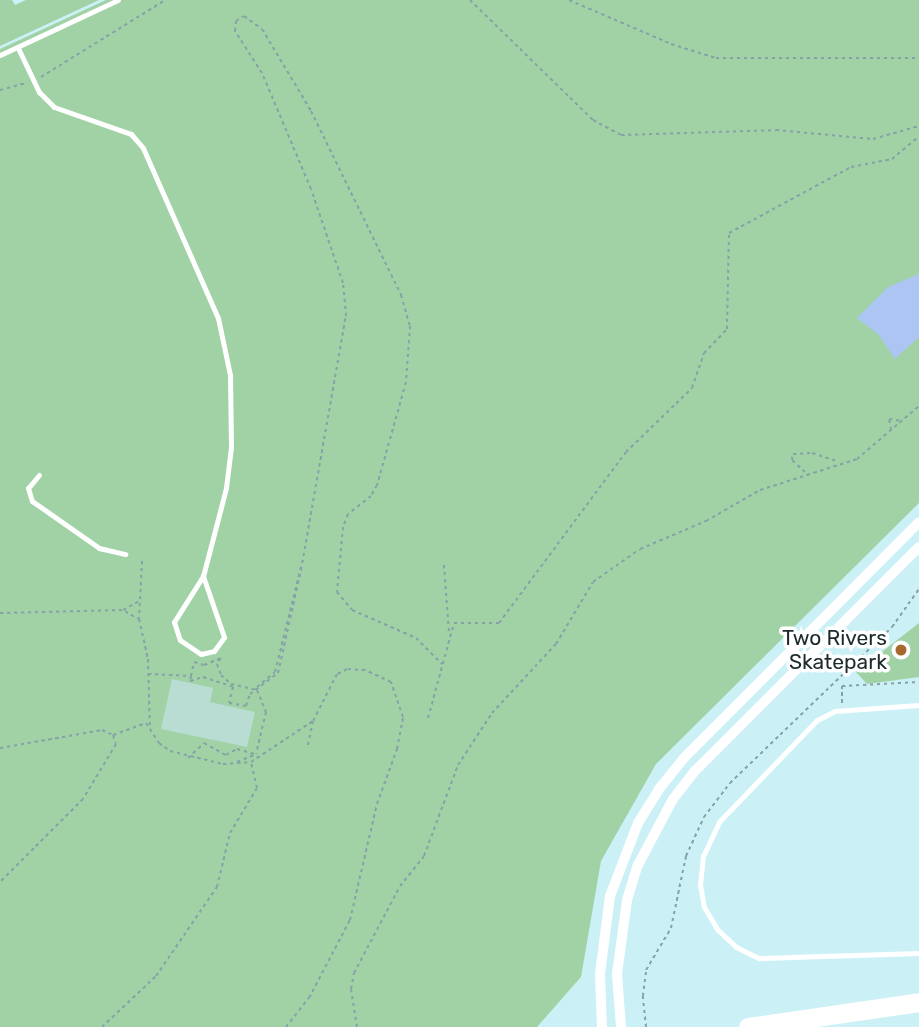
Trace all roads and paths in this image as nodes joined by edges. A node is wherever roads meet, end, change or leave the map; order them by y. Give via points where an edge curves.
1 (118, 0) edge
2 (165, 0) edge
3 (470, 0) edge
4 (569, 0) edge
5 (18, 48) junction
6 (0, 55) edge
7 (919, 58) edge
8 (32, 80) junction
9 (0, 90) edge
10 (919, 126) edge
11 (919, 136) edge
12 (919, 406) edge
13 (902, 421) junction
14 (891, 431) junction
15 (841, 463) junction
16 (806, 472) junction
17 (39, 475) dead end
18 (919, 522) edge
19 (919, 547) edge
20 (125, 554) dead end
21 (142, 561) dead end
22 (444, 565) dead end
23 (203, 576) junction
24 (142, 599) junction
25 (123, 610) junction
26 (0, 613) edge
27 (139, 619) junction
28 (449, 634) junction
29 (442, 664) junction
30 (148, 674) junction
31 (191, 677) junction
32 (919, 682) edge
33 (257, 688) junction
34 (919, 705) edge
35 (842, 711) junction
36 (150, 718) junction
37 (428, 718) dead end
38 (313, 721) junction
39 (146, 723) junction
40 (150, 730) junction
41 (113, 735) junction
42 (308, 746) dead end
43 (0, 748) edge
44 (255, 755) junction
45 (188, 758) junction
46 (251, 762) junction
47 (234, 763) junction
48 (0, 882) edge
49 (919, 953) edge
50 (919, 1002) edge
51 (102, 1027) edge
52 (286, 1027) edge
53 (356, 1027) edge
54 (602, 1027) edge
55 (621, 1027) edge
56 (748, 1027) edge

1 - 5 lane
2 - 8 path
3 - 10 path via 593,120 621,135 776,130 873,139
4 - 7 path via 716,58
5 - 6 lane
5 - 8 lane
8 - 9 path
8 - 23 lane via 54,107 131,134 143,148 218,318 230,375 231,447 226,488
11 - 28 path via 892,159 851,167 729,233 727,328 706,350 689,394 626,452 499,623 456,622
12 - 13 path
13 - 14 path
13 - 14 path via 889,419
14 - 15 path via 867,453
15 - 16 path
15 - 16 path via 812,453 793,454 792,460
16 - 53 path via 640,549 593,583 556,644 492,713 458,765 424,856 400,886 354,973
17 - 20 lane via 28,488 32,501 99,548
18 - 54 street via 683,759 659,789 638,823 610,896 600,974
19 - 55 street via 673,799 643,853 627,900 617,974
21 - 24 path
22 - 28 path
23 - 23 lane via 224,637 214,651 201,654 181,641 174,622
24 - 25 path
24 - 27 path
25 - 26 path
25 - 27 path
27 - 30 path
28 - 29 path
29 - 33 path via 416,638 352,610 337,592 343,527 348,514 371,496 377,485 406,382 410,326 396,284 311,111 262,29 244,16 236,21 235,31 262,73 306,177 345,292 344,336 278,673
29 - 37 path
30 - 31 path
30 - 36 path
31 - 33 path via 194,662 204,665 221,658 218,670 226,680
31 - 33 path via 190,681 203,677 233,687 229,703 246,706
32 - 35 path via 842,686
33 - 44 path via 266,720
34 - 35 lane
35 - 49 lane via 817,720 719,822 703,856 700,885 704,907 729,943 758,958
36 - 39 path
36 - 40 path
38 - 42 path
38 - 44 path
38 - 52 path via 337,674 347,669 365,670 391,682 403,717 350,920 315,990
39 - 40 path
39 - 41 path
40 - 45 path via 159,743
41 - 43 path via 92,731
41 - 48 path via 116,749 86,795
44 - 45 path via 237,749 226,755 204,743
44 - 46 path
44 - 47 path
45 - 47 path
46 - 47 path
46 - 51 path via 257,788 230,833 217,887 156,976
50 - 56 highway

